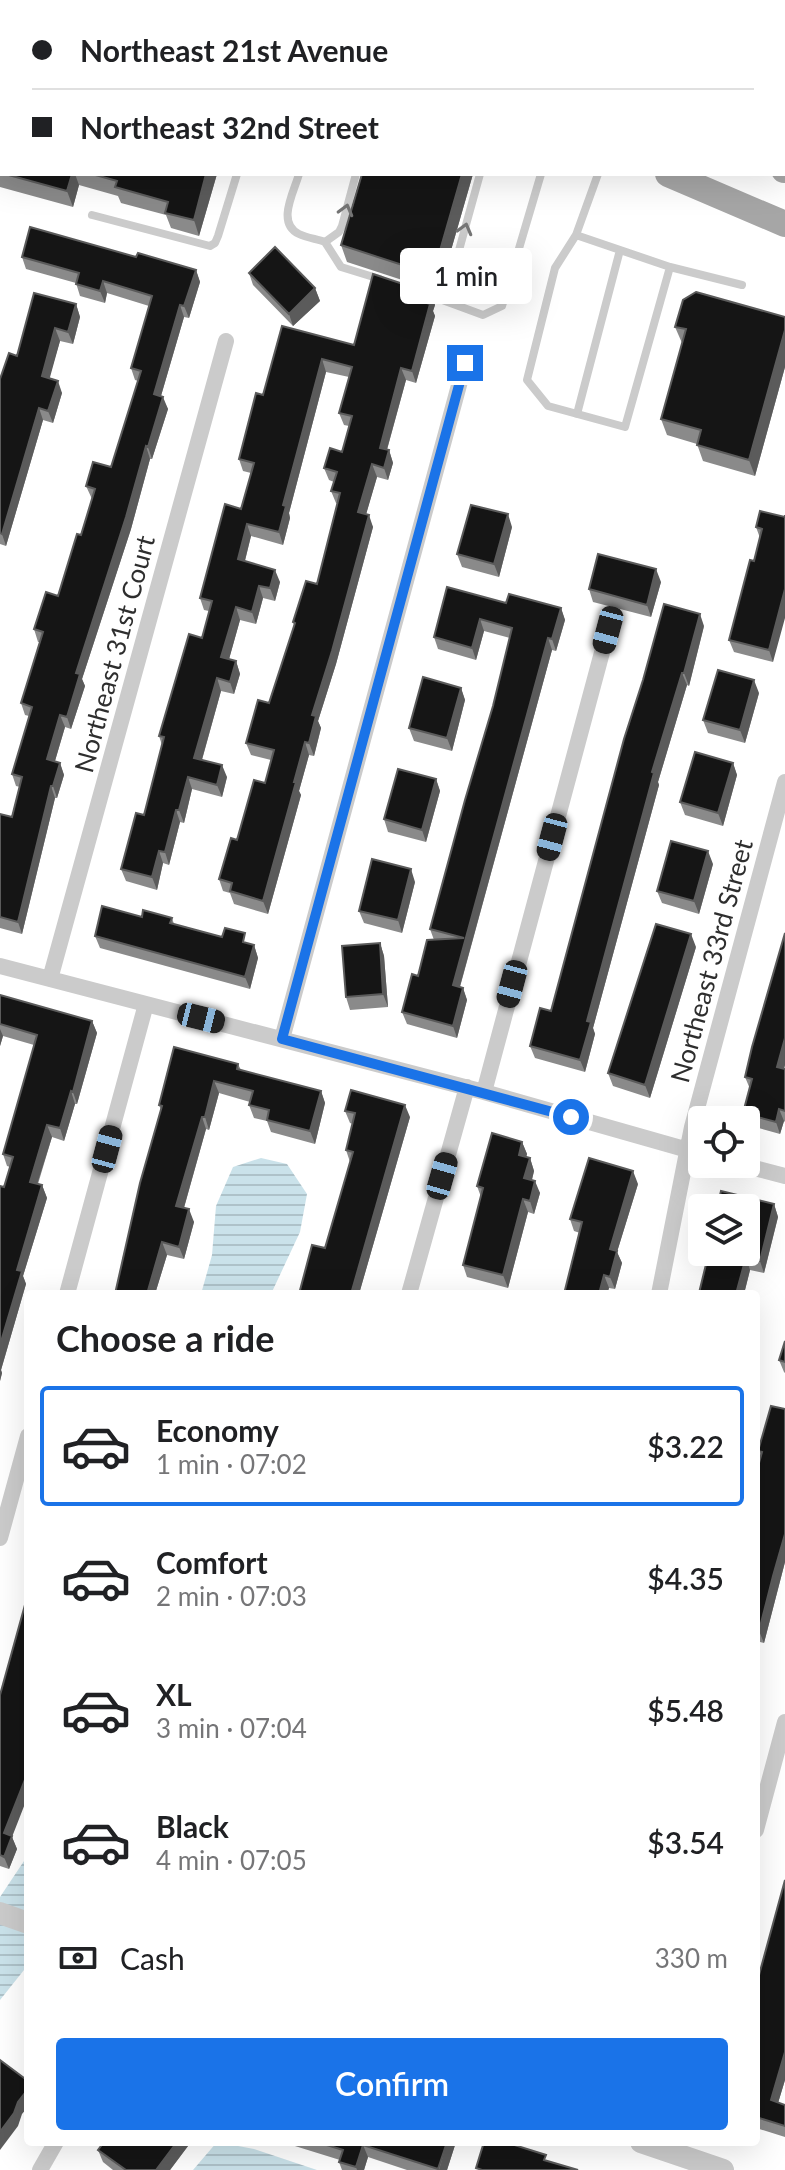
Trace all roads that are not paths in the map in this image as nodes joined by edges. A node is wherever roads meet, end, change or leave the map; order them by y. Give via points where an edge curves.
1 (236, 176) edge
2 (298, 176) edge
3 (355, 176) edge
4 (479, 176) edge
5 (540, 176) edge
6 (597, 176) edge
7 (673, 176) edge
8 (92, 215) dead end
9 (785, 224) edge
10 (576, 235) junction
11 (325, 242) junction
12 (620, 250) junction
13 (670, 267) junction
14 (391, 283) edge
15 (742, 285) dead end
16 (431, 297) edge
17 (445, 301) junction
18 (226, 341) dead end
19 (465, 363) dead end
20 (577, 414) junction
21 (608, 630) dead end
22 (785, 782) edge
23 (0, 966) edge
24 (50, 979) junction
25 (146, 1004) junction
26 (282, 1039) junction
27 (467, 1087) junction
28 (484, 1092) junction
29 (698, 1106) edge
30 (688, 1150) edge
31 (760, 1169) edge
32 (785, 1176) edge
33 (688, 1178) edge
34 (68, 1290) edge
35 (410, 1290) edge
36 (660, 1290) edge
37 (24, 1451) edge
38 (0, 1538) edge
39 (785, 1722) edge
40 (760, 1815) edge
41 (0, 1913) edge
42 (24, 1922) edge
43 (54, 2146) edge
44 (670, 2147) edge
45 (40, 2170) edge
46 (723, 2170) edge

1 - 8 lane via 210,246
2 - 11 lane via 288,222 300,235
11 -> 3 lane via 342,226
17 -> 4 lane
5 - 17 lane via 502,306 483,315
6 - 10 lane
7 - 9 main road
10 - 12 lane
10 - 20 lane via 555,268 527,380 548,406
11 - 14 lane via 341,267
12 - 13 lane
12 - 20 lane
13 - 15 lane
13 - 20 lane via 625,427
16 - 17 lane
18 - 24 street, Northeast 31st Court
19 - 26 street
21 - 28 street
22 - 29 street, Northeast 33rd Street
23 - 24 street
24 - 25 street
25 - 26 street
25 - 34 street
26 - 27 street
27 - 28 street
27 - 35 street
28 - 30 street
31 - 32 street
33 - 36 street, Northeast 33rd Street
37 - 38 street
39 - 40 street
41 - 42 street
43 - 45 street
44 - 46 street

